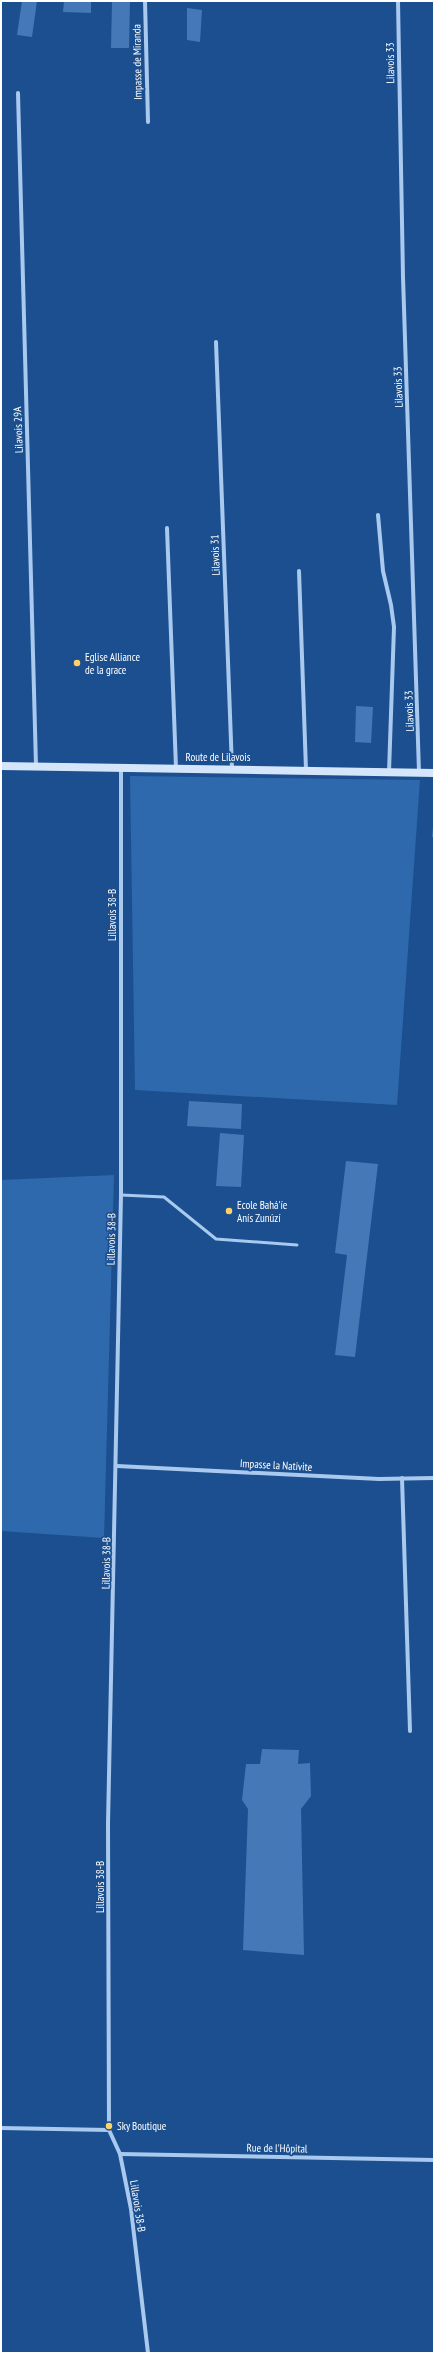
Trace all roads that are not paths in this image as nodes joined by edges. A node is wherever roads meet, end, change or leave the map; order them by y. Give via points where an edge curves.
1 (145, 1) edge
2 (398, 1) edge
3 (18, 93) dead end
4 (148, 122) dead end
5 (216, 342) dead end
6 (378, 516) dead end
7 (166, 528) dead end
8 (299, 571) dead end
9 (1, 766) edge
10 (36, 766) junction
11 (121, 768) junction
12 (176, 768) junction
13 (232, 768) junction
14 (306, 770) junction
15 (389, 772) junction
16 (419, 772) junction
17 (434, 773) edge
18 (121, 1195) junction
19 (296, 1245) dead end
20 (117, 1466) junction
21 (402, 1478) junction
22 (434, 1478) edge
23 (410, 1731) dead end
24 (1, 2128) edge
25 (109, 2130) junction
26 (120, 2154) junction
27 (434, 2160) edge
28 (148, 2353) edge

1 - 4 street, Impasse de Miranda
2 - 16 street, Lilavois 33 via 403,277
3 - 10 street, Lilavois 29A
5 - 13 street, Lilavois 31
6 - 15 street via 383,570 392,605 394,627
7 - 12 street
8 - 14 street
9 - 10 main road, Route de Lilavois
10 - 11 main road, Route de Lilavois
11 - 12 main road, Route de Lilavois
11 - 18 street, Lillavois 38-B
12 - 13 main road, Route de Lilavois
13 - 14 main road, Route de Lilavois
14 - 15 main road, Route de Lilavois
15 - 16 main road, Route de Lilavois
16 - 17 main road, Route de Lilavois
18 - 19 lane via 164,1197 216,1239
18 - 20 street, Lillavois 38-B
20 - 21 street, Impasse la Nativite
20 - 25 street, Lillavois 38-B via 108,1824
21 - 22 street, Impasse la Nativite
21 - 23 street
24 - 25 street
25 - 26 street, Lillavois 38-B
26 - 27 street, Rue de l'Hôpital
26 - 28 street, Lillavois 38-B via 131,2209

